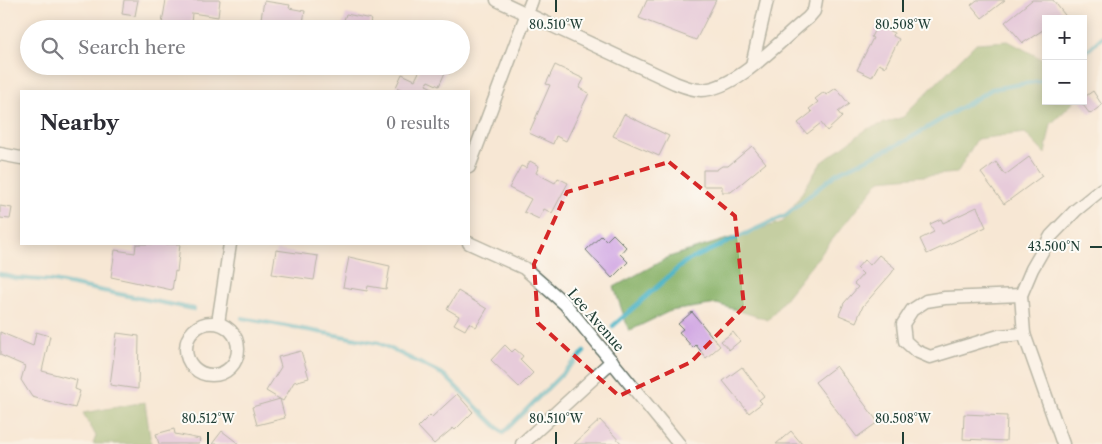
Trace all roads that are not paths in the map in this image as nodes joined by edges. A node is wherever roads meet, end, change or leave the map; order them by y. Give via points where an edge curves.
1 (497, 0) edge
2 (532, 0) edge
3 (767, 0) edge
4 (816, 0) edge
5 (528, 13) junction
6 (752, 65) junction
7 (0, 154) edge
8 (20, 158) edge
9 (470, 164) edge
10 (1102, 189) edge
11 (470, 243) edge
12 (230, 245) edge
13 (1021, 295) junction
14 (218, 323) junction
15 (1024, 334) junction
16 (612, 361) junction
17 (522, 444) edge
18 (679, 444) edge
19 (1063, 444) edge

1 - 5 street
2 - 5 street
3 - 6 street
4 - 6 street via 814,11 808,18
5 - 6 street via 700,90 723,84
5 - 9 street
7 - 8 street
10 - 13 street via 1051,236
11 - 16 street, Lee Avenue via 524,268 566,304
12 - 14 street
13 - 15 street
13 - 15 street via 926,301 912,310 903,324 905,341 930,357 999,336
14 - 14 street via 200,325 188,338 186,347 190,362 207,374 228,369 238,354 233,333
15 - 19 street
16 - 17 street
16 - 18 street, Lee Avenue

